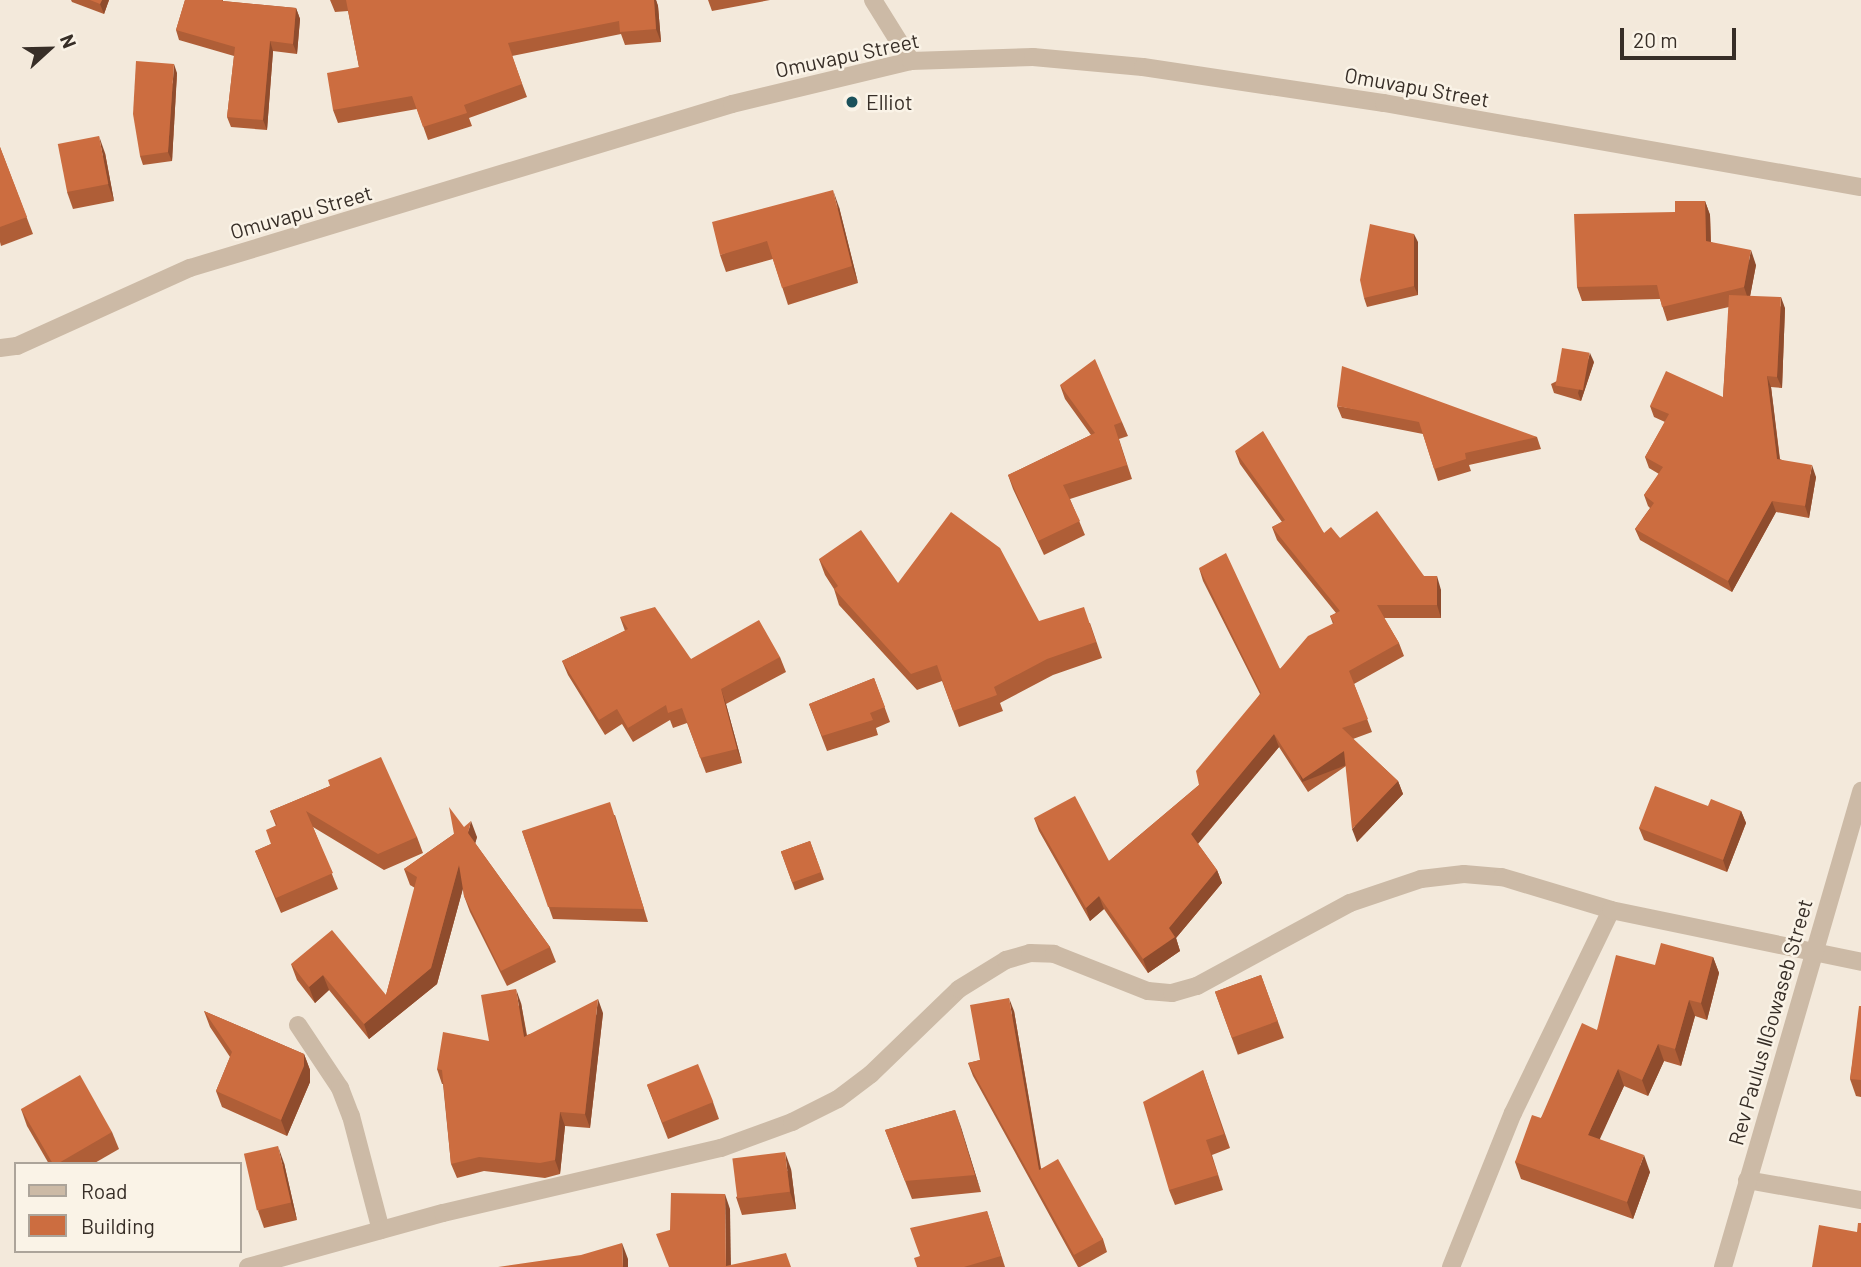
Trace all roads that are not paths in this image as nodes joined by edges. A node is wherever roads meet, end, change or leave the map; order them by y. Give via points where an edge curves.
1 (873, 0) edge
2 (911, 61) junction
3 (1861, 187) edge
4 (0, 348) edge
5 (1861, 791) edge
6 (1611, 910) junction
7 (1815, 952) junction
8 (1861, 962) edge
9 (298, 1025) dead end
10 (1747, 1180) junction
11 (1861, 1200) edge
12 (381, 1230) junction
13 (248, 1267) edge
14 (1451, 1267) edge
15 (1723, 1267) edge

1 - 2 street
2 - 3 street, Omuvapu Street via 1033,57 1143,67 1384,103
2 - 4 street, Omuvapu Street via 732,104 190,268 17,346
5 - 7 street, Rev Paulus ǁGowaseb Street
6 - 7 street
6 - 12 street via 1502,877 1464,874 1421,879 1350,902 1197,986 1172,993 1148,991 1054,954 1030,953 1006,960 959,989 871,1074 838,1099 792,1122 638,1170
6 - 14 street via 1513,1113
7 - 8 street
7 - 10 street, Rev Paulus ǁGowaseb Street
9 - 12 street via 328,1069 351,1115
10 - 11 street
10 - 15 street, Rev Paulus ǁGowaseb Street
12 - 13 street

